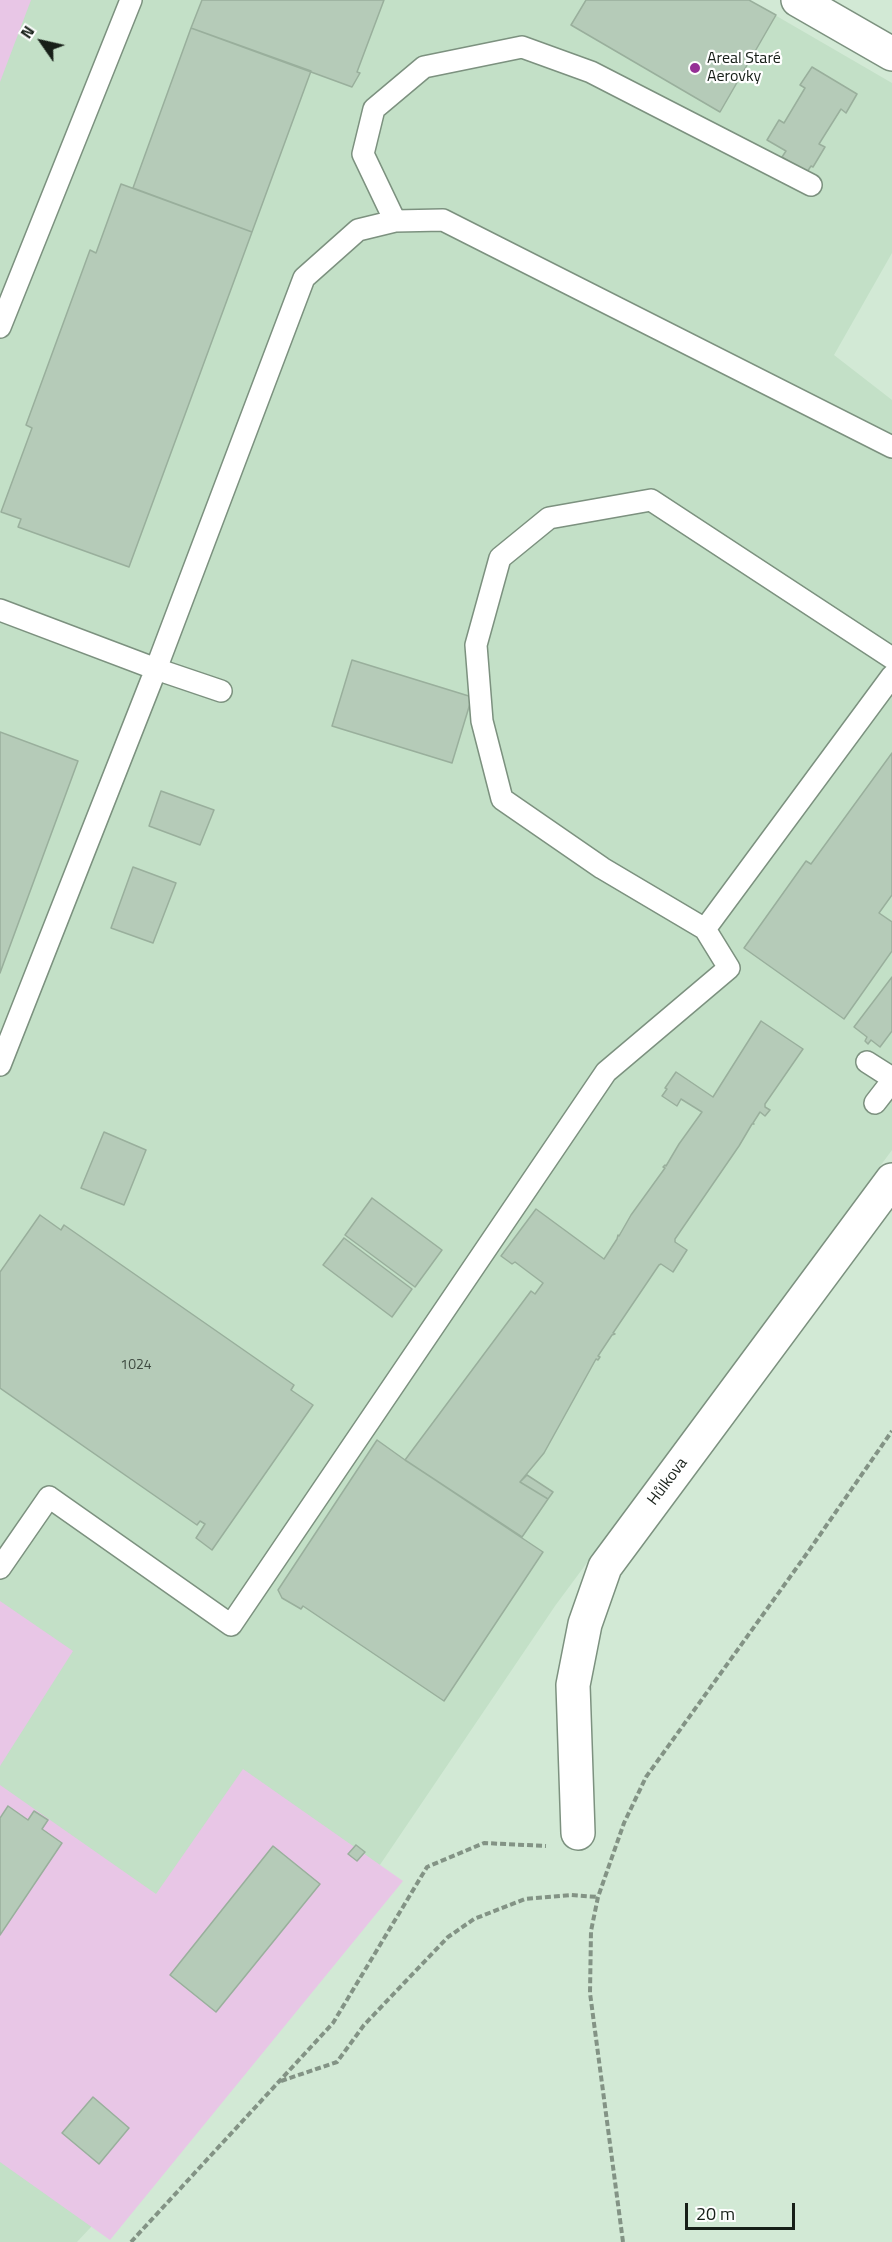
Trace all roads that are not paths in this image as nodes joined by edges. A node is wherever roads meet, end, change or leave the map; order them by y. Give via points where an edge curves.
1 (131, 0) edge
2 (798, 0) edge
3 (892, 54) edge
4 (811, 185) dead end
5 (395, 221) junction
6 (0, 327) edge
7 (892, 447) edge
8 (0, 610) edge
9 (892, 658) edge
10 (156, 669) junction
11 (892, 676) edge
12 (221, 691) dead end
13 (705, 929) junction
14 (867, 1062) dead end
15 (0, 1065) edge
16 (892, 1080) edge
17 (875, 1103) dead end
18 (892, 1180) edge
19 (0, 1568) edge
20 (578, 1833) road end

1 - 6 lane
2 - 3 street
4 - 5 lane via 591,72 522,47 424,68 374,109 363,154
5 - 7 lane via 443,220
5 - 10 lane via 358,230 304,278
8 - 10 lane
9 - 13 lane via 651,500 549,518 500,558 476,645 482,721 502,799 602,868
10 - 12 lane
10 - 15 lane
11 - 13 lane
13 - 19 lane via 729,968 606,1072 231,1625 49,1497
14 - 16 lane
16 - 17 lane
18 - 20 street, Hůlkova via 605,1567 585,1624 573,1685

